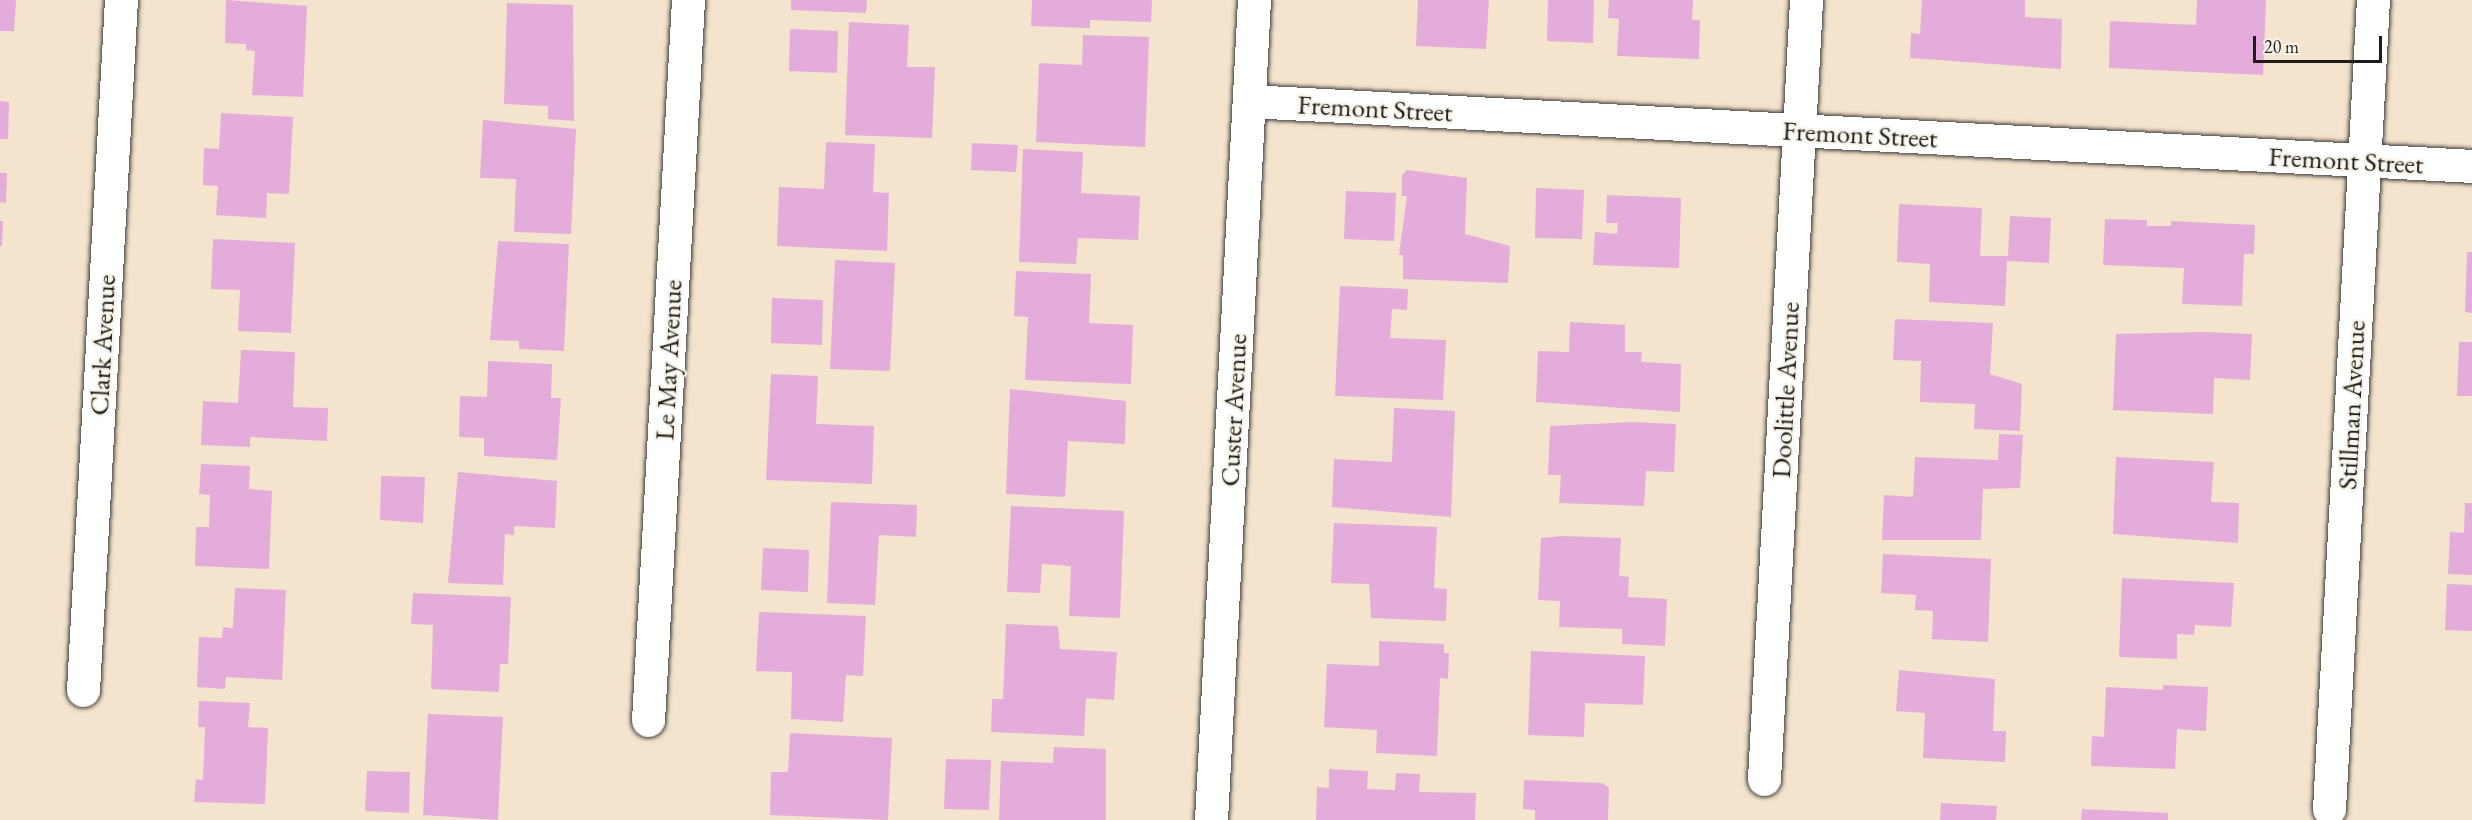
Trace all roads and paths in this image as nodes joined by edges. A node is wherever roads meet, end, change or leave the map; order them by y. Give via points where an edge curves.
1 (121, 0) edge
2 (688, 0) edge
3 (1254, 0) edge
4 (1806, 0) edge
5 (2373, 0) edge
6 (1249, 102) junction
7 (1799, 131) junction
8 (2364, 160) junction
9 (2472, 166) edge
10 (83, 690) dead end
11 (648, 720) dead end
12 (1764, 779) dead end
13 (2329, 809) dead end
14 (1211, 820) edge

1 - 10 street, Clark Avenue
2 - 11 street, Le May Avenue
3 - 6 street, Custer Avenue
4 - 7 street, Doolittle Avenue
5 - 8 street, Stillman Avenue
6 - 7 street, Fremont Street
6 - 14 street, Custer Avenue
7 - 8 street, Fremont Street
7 - 12 street, Doolittle Avenue
8 - 9 street, Fremont Street
8 - 13 street, Stillman Avenue

